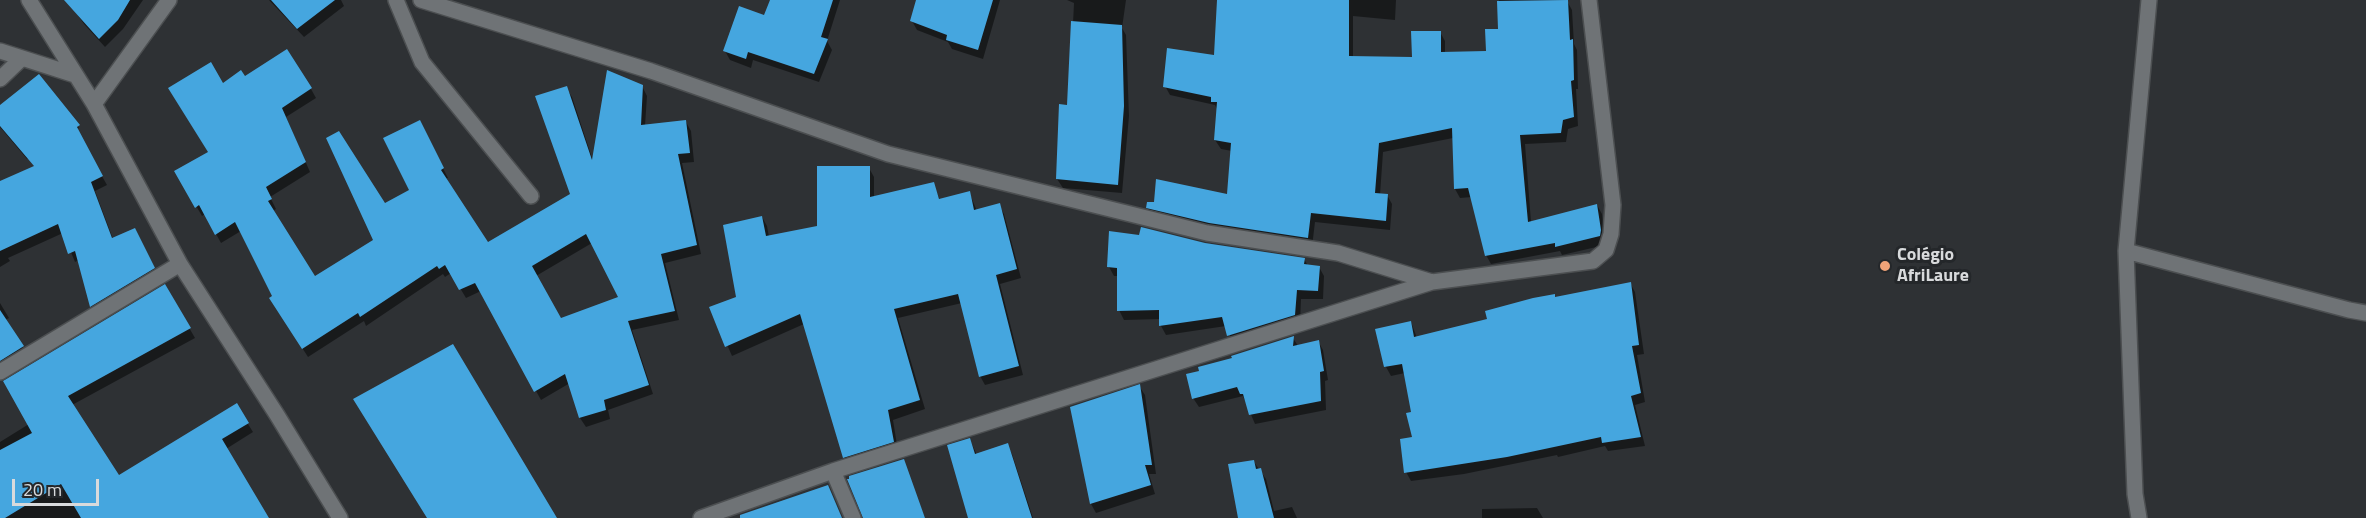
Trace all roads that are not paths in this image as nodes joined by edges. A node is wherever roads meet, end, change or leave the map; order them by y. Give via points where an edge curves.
1 (29, 0) edge
2 (169, 0) edge
3 (396, 0) edge
4 (422, 0) edge
5 (1589, 0) edge
6 (2148, 0) edge
7 (0, 51) edge
8 (21, 59) junction
9 (75, 75) junction
10 (0, 78) edge
11 (94, 104) junction
12 (531, 196) dead end
13 (2126, 251) junction
14 (180, 264) junction
15 (1432, 282) junction
16 (2366, 313) edge
17 (0, 372) edge
18 (833, 471) junction
19 (340, 518) edge
20 (701, 518) edge
21 (853, 518) edge
22 (2139, 518) edge

1 - 9 street
2 - 11 street
3 - 12 street via 422,62
4 - 15 street via 651,71 888,154 1207,233 1338,253
5 - 15 street via 1613,205 1606,250 1593,261
6 - 13 street
7 - 8 street
8 - 9 street
8 - 10 street
9 - 11 street
11 - 14 street
13 - 16 street
13 - 22 street
14 - 17 street
14 - 19 street
15 - 18 street
18 - 20 street
18 - 21 street

